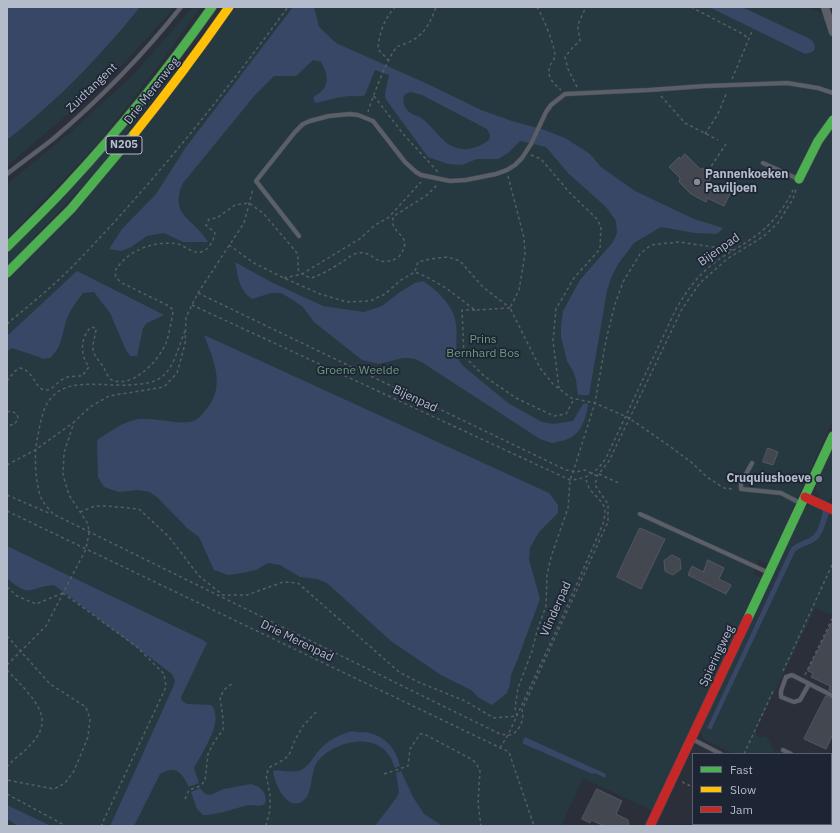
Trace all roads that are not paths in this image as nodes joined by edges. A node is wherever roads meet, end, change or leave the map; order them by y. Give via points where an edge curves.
1 (181, 7) edge
2 (212, 7) edge
3 (229, 7) edge
4 (825, 7) edge
5 (833, 32) edge
6 (833, 93) edge
7 (833, 120) edge
8 (763, 163) dead end
9 (7, 174) edge
10 (798, 179) joint
11 (299, 236) dead end
12 (7, 247) edge
13 (7, 274) edge
14 (833, 436) edge
15 (752, 463) dead end
16 (803, 501) junction
17 (833, 510) edge
18 (640, 514) dead end
19 (769, 573) junction
20 (809, 684) junction
21 (833, 696) edge
22 (692, 739) junction
23 (783, 750) dead end
24 (719, 753) edge
25 (789, 753) edge
26 (650, 826) edge

1 - 9 lane, Zuidtangent via 114,84 53,139
2 - 12 main road, Drie Merenweg / N205 via 140,103 69,184
3 - 13 main road, Drie Merenweg / N205 via 154,109 96,180
4 - 5 street
6 - 11 lane via 818,88 787,84 565,94 546,112 531,144 516,165 483,177 450,181 416,172 373,121 366,117 350,114 318,118 303,124 295,132 256,181
7 - 10 main road via 815,143
8 - 10 lane
14 - 16 main road, Spieringweg
15 - 16 lane via 741,483 741,489 781,493
16 - 17 main road
16 - 19 main road, Spieringweg
18 - 19 lane
19 - 22 main road, Spieringweg
20 - 20 lane via 792,675 786,677 780,691 781,697 794,702 800,700
20 - 21 lane
22 - 24 lane
22 - 26 main road, Spieringweg
23 - 25 lane

